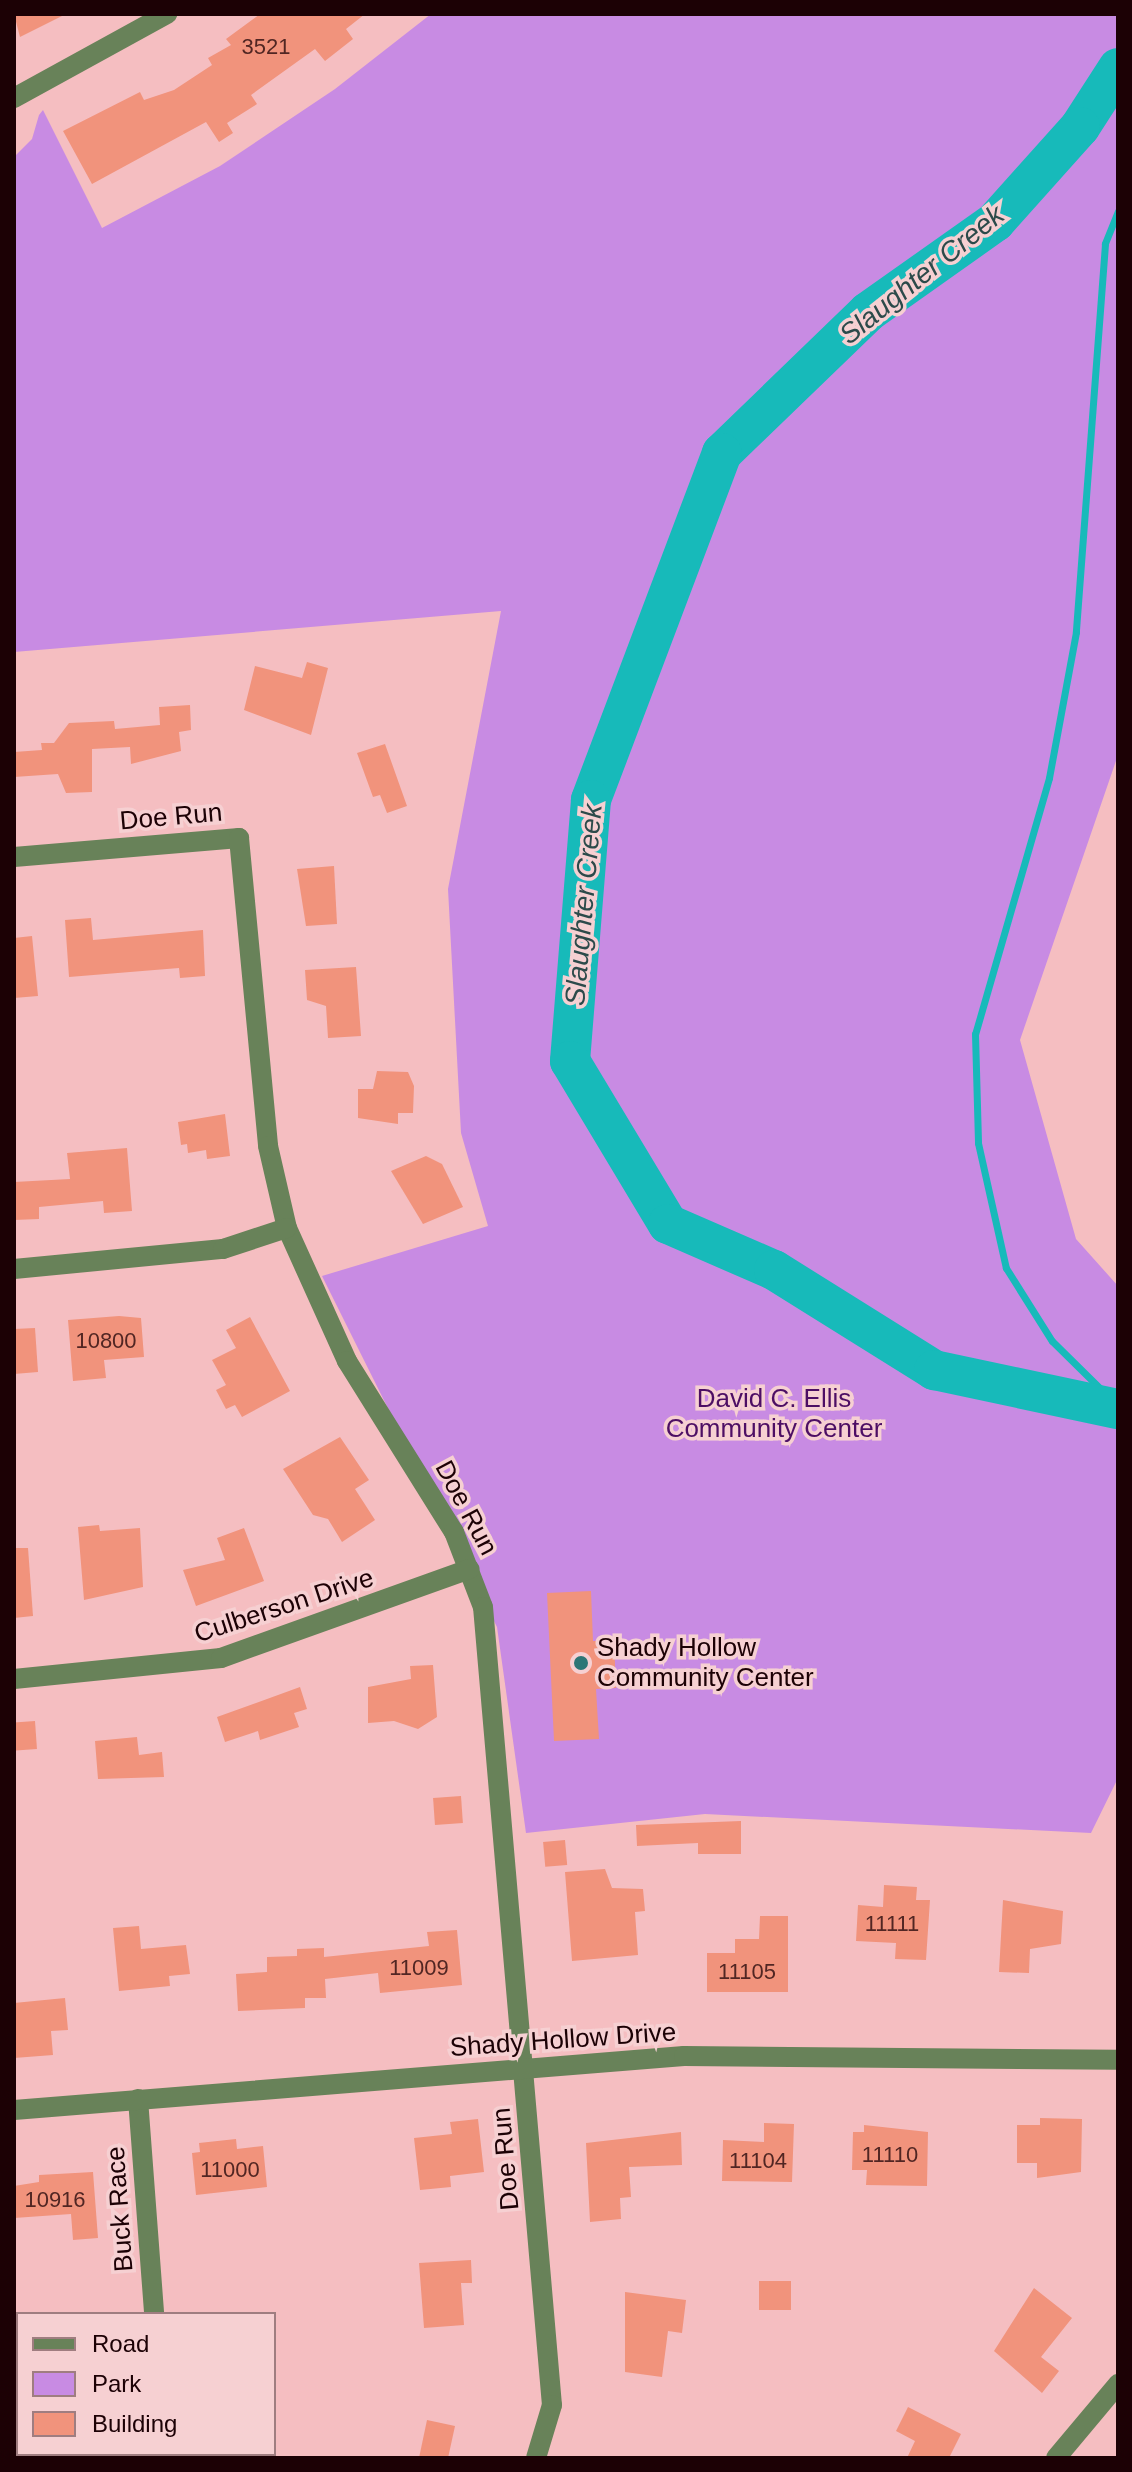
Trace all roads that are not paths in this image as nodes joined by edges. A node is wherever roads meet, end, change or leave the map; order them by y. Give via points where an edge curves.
1 (167, 14) edge
2 (14, 98) edge
3 (14, 857) edge
4 (287, 1228) junction
5 (14, 1269) edge
6 (470, 1569) junction
7 (14, 1679) edge
8 (1118, 2060) edge
9 (525, 2069) junction
10 (138, 2099) junction
11 (14, 2110) edge
12 (154, 2312) edge
13 (1118, 2384) edge
14 (536, 2458) edge
15 (1056, 2458) edge

1 - 2 street
3 - 4 street, Doe Run via 239,838 268,1146
4 - 5 street via 223,1249
4 - 6 street, Doe Run via 347,1361 438,1502
6 - 7 street, Culberson Drive via 221,1658
6 - 9 street, Doe Run via 483,1607 490,1666
8 - 9 street, Shady Hollow Drive via 684,2056
9 - 10 street, Shady Hollow Drive
9 - 14 street, Doe Run via 552,2405
10 - 11 street, Shady Hollow Drive
10 - 12 street, Buck Race
13 - 15 street

